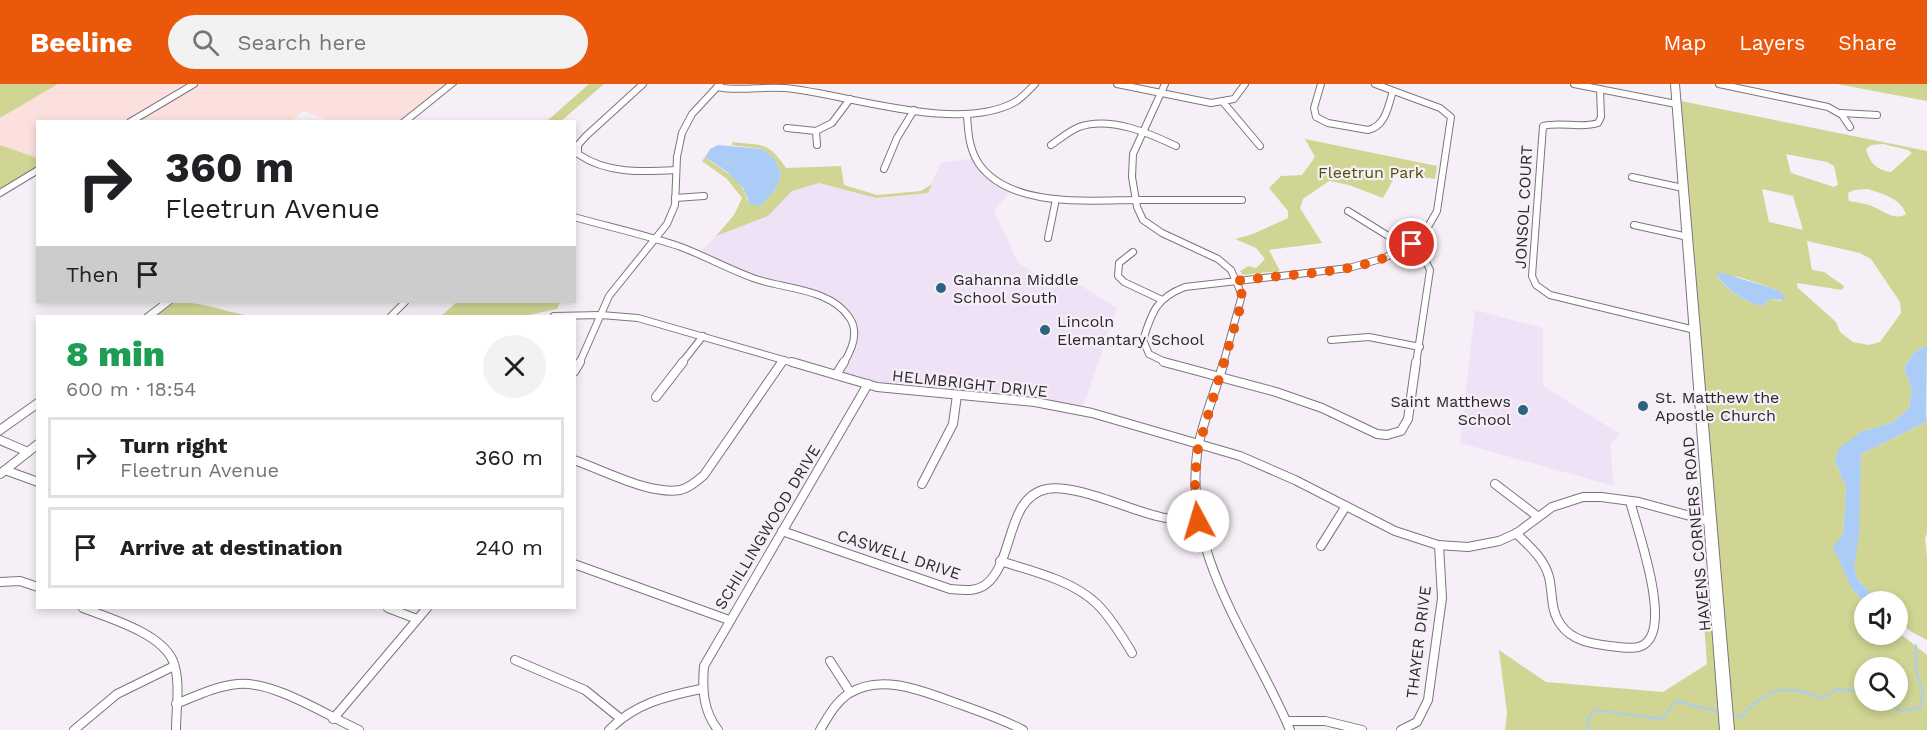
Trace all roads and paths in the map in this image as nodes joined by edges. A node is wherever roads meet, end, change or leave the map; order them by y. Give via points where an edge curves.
1 (194, 84) edge
2 (452, 84) edge
3 (643, 84) edge
4 (1035, 84) edge
5 (1117, 84) edge
6 (1164, 84) edge
7 (1245, 84) edge
8 (1322, 84) edge
9 (1375, 84) edge
10 (1407, 84) edge
11 (1574, 84) edge
12 (1675, 84) edge
13 (1719, 84) edge
14 (718, 86) edge
15 (1600, 89) junction
16 (1393, 91) junction
17 (1160, 93) junction
18 (1405, 95) junction
19 (850, 99) junction
20 (1223, 102) junction
21 (1677, 104) junction
22 (914, 110) junction
23 (1841, 113) junction
24 (1877, 114) dead end
25 (967, 115) junction
26 (133, 120) edge
27 (406, 120) edge
28 (1850, 127) dead end
29 (788, 128) dead end
30 (816, 131) junction
31 (1141, 133) junction
32 (817, 145) dead end
33 (1051, 145) dead end
34 (1176, 146) dead end
35 (1260, 146) dead end
36 (884, 169) dead end
37 (676, 170) junction
38 (36, 171) edge
39 (1632, 177) dead end
40 (1683, 188) junction
41 (0, 193) edge
42 (704, 196) dead end
43 (675, 198) junction
44 (1056, 199) junction
45 (1136, 200) junction
46 (1242, 200) dead end
47 (1348, 211) dead end
48 (576, 219) edge
49 (1634, 225) dead end
50 (1688, 237) junction
51 (1048, 238) dead end
52 (655, 241) junction
53 (1406, 248) junction
54 (1133, 252) dead end
55 (1236, 281) junction
56 (1160, 299) junction
57 (167, 303) edge
58 (404, 303) edge
59 (150, 315) edge
60 (392, 315) edge
61 (601, 315) junction
62 (576, 316) edge
63 (1695, 330) junction
64 (703, 336) junction
65 (1331, 340) dead end
66 (1420, 347) junction
67 (784, 360) junction
68 (576, 370) edge
69 (836, 375) junction
70 (1220, 377) junction
71 (868, 384) junction
72 (957, 394) junction
73 (656, 397) dead end
74 (36, 403) edge
75 (0, 430) edge
76 (0, 440) edge
77 (1199, 445) junction
78 (36, 446) edge
79 (28, 452) junction
80 (576, 461) edge
81 (3, 472) edge
82 (36, 481) edge
83 (922, 484) dead end
84 (1495, 484) dead end
85 (1630, 501) junction
86 (1346, 506) junction
87 (1537, 516) junction
88 (1198, 521) junction
89 (1712, 522) junction
90 (782, 531) junction
91 (1516, 533) junction
92 (1439, 545) junction
93 (1321, 546) dead end
94 (1000, 561) junction
95 (576, 565) edge
96 (0, 582) edge
97 (36, 586) edge
98 (85, 609) edge
99 (391, 609) edge
100 (426, 609) edge
101 (417, 619) junction
102 (729, 620) junction
103 (1132, 653) dead end
104 (515, 660) dead end
105 (830, 661) dead end
106 (174, 666) junction
107 (701, 689) junction
108 (850, 692) junction
109 (176, 704) junction
110 (333, 719) junction
111 (621, 719) junction
112 (1288, 726) edge
113 (74, 730) edge
114 (176, 730) edge
115 (356, 730) edge
116 (609, 730) edge
117 (718, 730) edge
118 (819, 730) edge
119 (1023, 730) edge
120 (1362, 730) edge
121 (1401, 730) edge
122 (1727, 730) edge

1 - 26 street
2 - 27 main road
3 - 37 street via 586,136 578,145 578,154 626,171
4 - 25 street via 1010,105
5 - 17 street
6 - 17 street
7 - 20 street via 1234,99
8 - 16 street via 1314,108 1316,117 1368,130 1381,125
9 - 16 street
10 - 18 street
11 - 15 street
12 - 21 main road, HAVENS CORNERS ROAD
13 - 23 street via 1814,103
14 - 19 street via 738,91 785,88
14 - 37 street via 684,124
15 - 21 street
15 - 63 street, JONSOL COURT via 1598,123 1581,126 1553,122 1543,126 1532,276 1543,292 1557,297
16 - 18 street
17 - 20 street
17 - 31 street
18 - 53 street via 1449,114 1452,120 1437,210 1432,222
19 - 22 street
19 - 30 street via 834,122
20 - 35 street
21 - 40 main road, HAVENS CORNERS ROAD
22 - 25 street
22 - 36 street
23 - 24 street
23 - 28 street
25 - 44 street via 973,152 987,172 1010,187
29 - 30 street
30 - 32 street
31 - 33 street via 1090,124
31 - 34 street
31 - 45 street via 1131,162
37 - 43 street
38 - 41 street
39 - 40 street
40 - 50 main road, HAVENS CORNERS ROAD
42 - 43 street
43 - 52 street via 669,222
44 - 45 street
44 - 51 street
45 - 46 street
45 - 55 street via 1143,220 1218,259 1231,270
47 - 53 street
48 - 52 street
49 - 50 street
50 - 63 main road, HAVENS CORNERS ROAD
52 - 61 street via 614,287
52 - 69 street via 838,306 850,317 855,334 850,352
53 - 55 street via 1349,268
53 - 66 street via 1430,270
54 - 56 street via 1119,263 1118,276
55 - 56 street via 1185,287
55 - 70 street via 1241,304
56 - 70 street via 1143,340 1149,354 1166,363
57 - 59 main road
58 - 60 street
61 - 62 street, HELMBRIGHT DRIVE
61 - 64 street, HELMBRIGHT DRIVE via 638,318
61 - 68 street
63 - 89 main road, HAVENS CORNERS ROAD
64 - 67 street, HELMBRIGHT DRIVE
64 - 73 street
65 - 66 street via 1369,337
66 - 70 street via 1408,420 1401,431 1387,435 1322,408
67 - 69 street, HELMBRIGHT DRIVE
67 - 80 street via 704,475 692,485 660,489
69 - 71 street, HELMBRIGHT DRIVE
70 - 77 street
71 - 72 street, HELMBRIGHT DRIVE
71 - 90 street, SCHILLINGWOOD DRIVE
72 - 77 street, HELMBRIGHT DRIVE via 1059,406
72 - 83 street via 953,424
74 - 75 main road
76 - 79 street
77 - 86 street, HELMBRIGHT DRIVE via 1280,472
77 - 88 street via 1195,485
78 - 79 street
79 - 81 street
81 - 82 street
84 - 87 street
85 - 87 street, HELMBRIGHT DRIVE via 1587,497 1566,501
85 - 89 street, HELMBRIGHT DRIVE
85 - 91 street via 1651,573 1655,629 1644,645 1596,645 1561,626 1547,569
86 - 92 street, HELMBRIGHT DRIVE via 1401,534
86 - 93 street
87 - 91 street, HELMBRIGHT DRIVE
88 - 94 street, CASWELL DRIVE via 1159,518 1067,489 1049,488 1033,494 1023,505
88 - 112 street via 1206,554 1224,596
89 - 122 main road, HAVENS CORNERS ROAD
90 - 94 street, CASWELL DRIVE via 950,589 968,591 985,585
90 - 102 street, SCHILLINGWOOD DRIVE
91 - 92 street, HELMBRIGHT DRIVE via 1491,543
92 - 121 street, THAYER DRIVE via 1442,598 1428,700 1417,722
94 - 103 street via 1050,577 1091,599
95 - 102 street
96 - 97 street via 20,581
98 - 106 street via 151,638 168,651
99 - 101 street
100 - 101 street
101 - 110 street
102 - 107 street, SCHILLINGWOOD DRIVE via 704,666
104 - 111 street via 580,686 607,703
105 - 108 street
106 - 109 street
106 - 113 street via 117,694
107 - 111 street via 651,700
107 - 117 street via 712,724
108 - 118 street
108 - 119 street via 875,683 908,685
109 - 110 street via 217,689 248,684
109 - 114 street
110 - 115 street
111 - 116 street
112 - 120 street via 1304,719 1342,723

